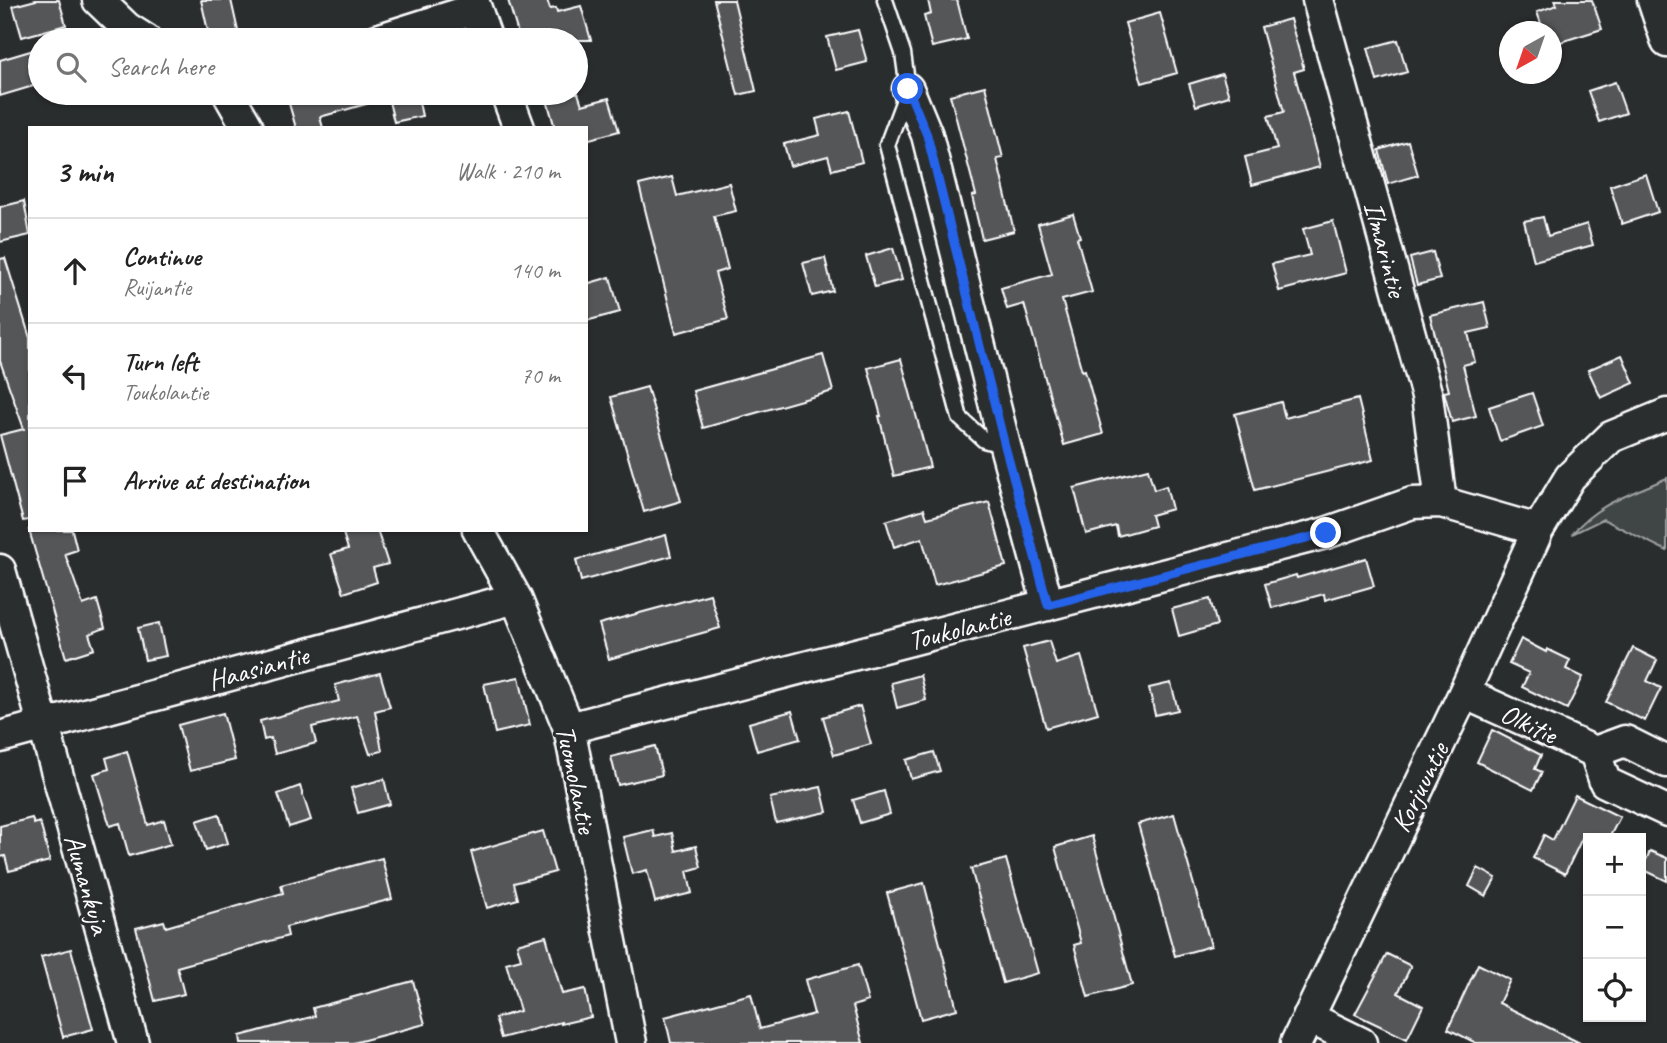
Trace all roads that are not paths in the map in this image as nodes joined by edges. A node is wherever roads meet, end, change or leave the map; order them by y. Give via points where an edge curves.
1 (98, 0) edge
2 (886, 0) edge
3 (1318, 0) edge
4 (1653, 0) edge
5 (474, 4) edge
6 (127, 28) edge
7 (409, 28) edge
8 (483, 28) edge
9 (1667, 43) edge
10 (908, 89) junction
11 (235, 105) edge
12 (510, 105) edge
13 (247, 126) edge
14 (518, 126) edge
15 (1667, 414) edge
16 (1005, 446) junction
17 (1441, 502) junction
18 (1538, 530) junction
19 (479, 532) edge
20 (0, 570) edge
21 (516, 598) junction
22 (1048, 605) junction
23 (1464, 693) junction
24 (43, 725) junction
25 (569, 728) junction
26 (0, 737) edge
27 (1595, 752) junction
28 (1667, 762) edge
29 (1667, 811) edge
30 (1302, 1030) edge
31 (133, 1043) edge
32 (631, 1043) edge
33 (1362, 1043) edge

1 - 6 street
2 - 10 lane via 903,53
3 - 17 street, Ilmarintie via 1427,396
4 - 9 street
5 - 7 street
5 - 8 street
10 - 16 street via 927,135
10 - 16 lane via 887,145 960,418 984,440
11 - 13 street
12 - 14 street
15 - 18 street via 1611,437 1570,477
16 - 22 street
17 - 18 street, Toukolantie
17 - 22 street, Toukolantie via 1412,503 1326,533
18 - 23 street, Korjuuntie
19 - 21 street, Tuomolantie
20 - 24 street, Aumankuja
21 - 24 street, Haasiantie
21 - 25 street, Tuomolantie
22 - 25 street, Toukolantie
23 - 27 street, Olkitie
23 - 30 street, Korjuuntie
24 - 26 street, Haasiantie
24 - 31 street, Aumankuja
25 - 32 street, Tuomolantie
27 - 28 street via 1625,741
27 - 29 street via 1605,782
30 - 33 street

